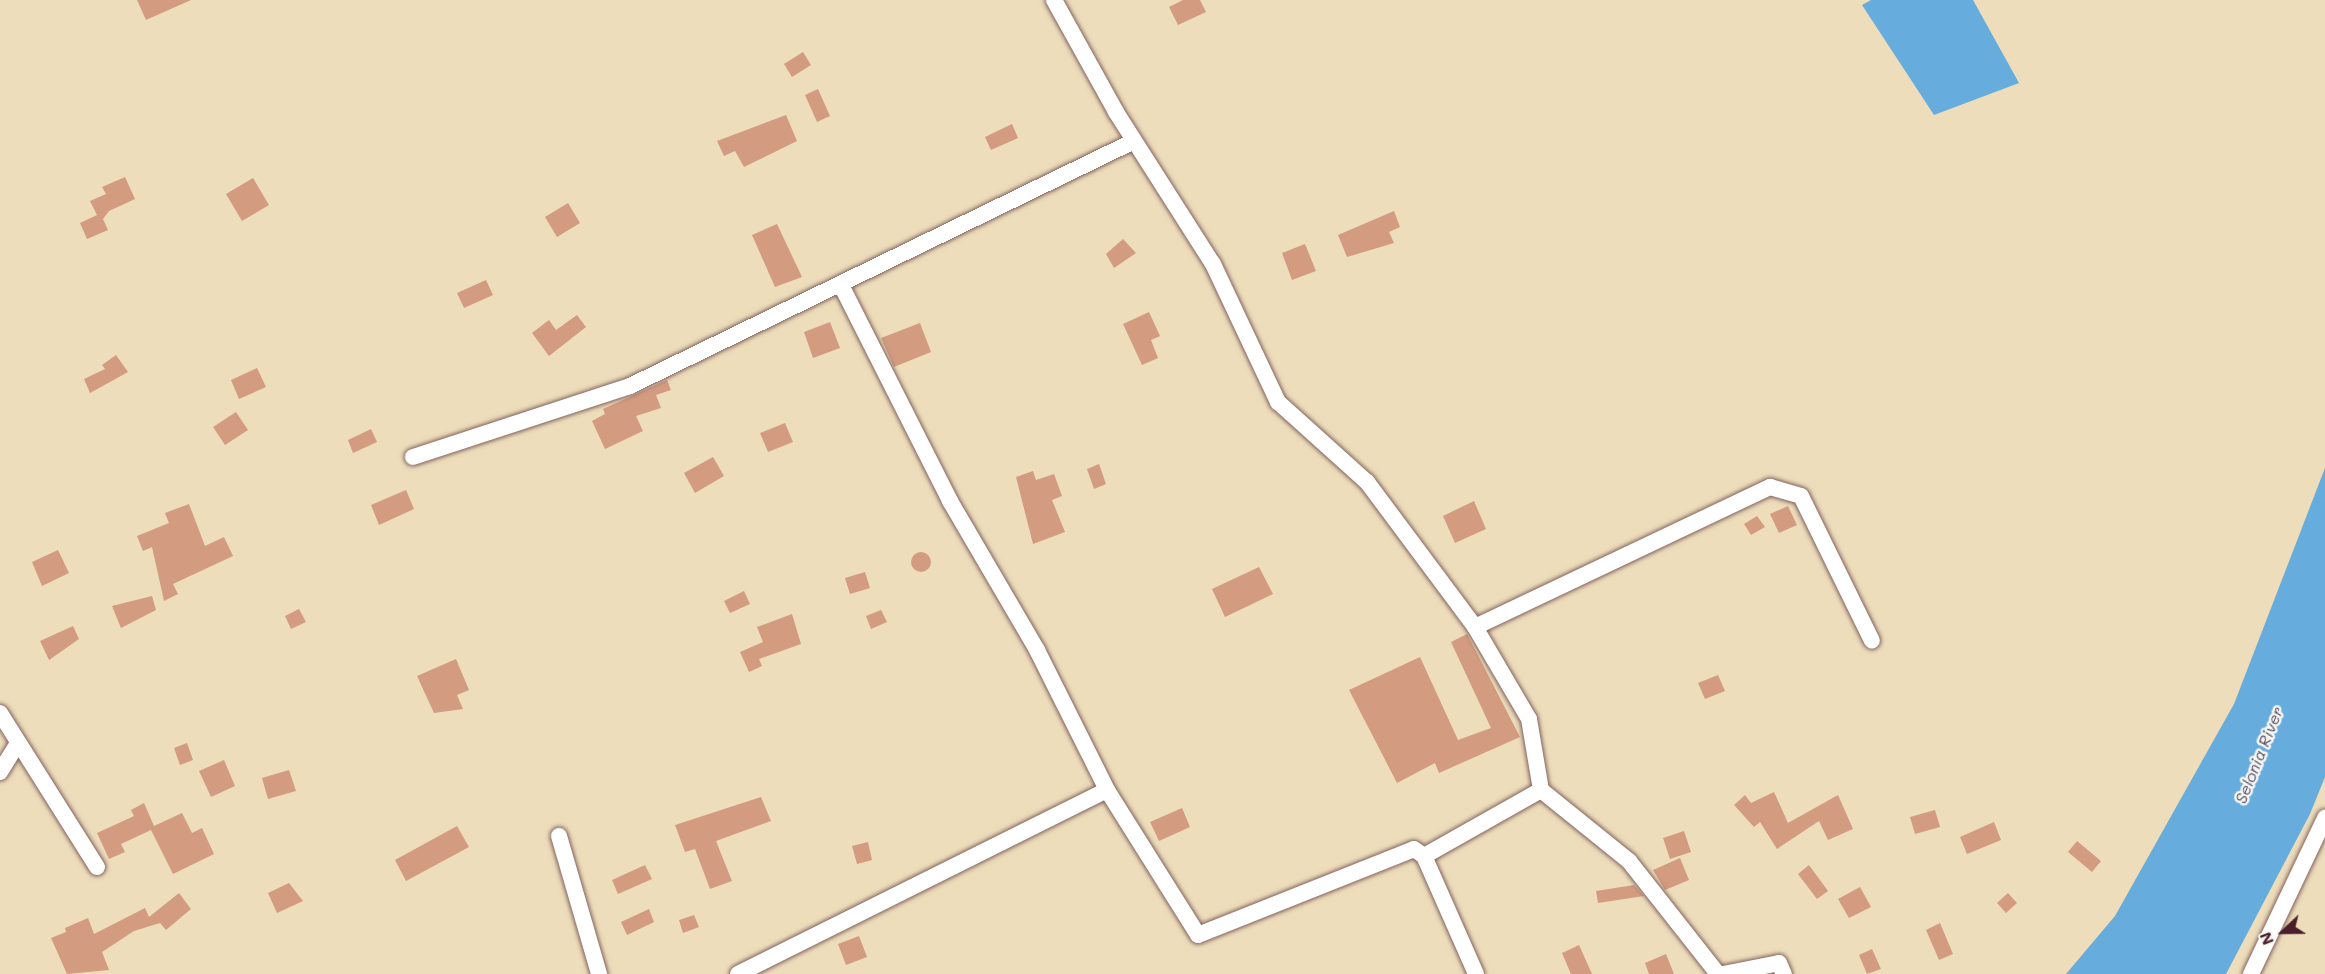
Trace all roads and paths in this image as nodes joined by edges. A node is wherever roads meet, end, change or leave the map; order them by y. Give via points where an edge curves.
1 (1054, 0) edge
2 (1134, 141) junction
3 (842, 285) junction
4 (413, 457) dead end
5 (1475, 627) junction
6 (1872, 641) dead end
7 (0, 713) edge
8 (17, 745) junction
9 (0, 772) edge
10 (1107, 790) junction
11 (1541, 790) junction
12 (2325, 818) edge
13 (559, 836) dead end
14 (1424, 856) junction
15 (97, 867) dead end
16 (599, 974) edge
17 (738, 974) edge
18 (1476, 974) edge
19 (1718, 974) edge
20 (1723, 974) edge
21 (1784, 974) edge
22 (2251, 974) edge

1 - 2 street
2 - 3 street
2 - 5 street via 1213,264 1278,402 1367,482
3 - 4 street via 630,386
3 - 10 street via 950,501 1037,650
5 - 6 street via 1770,487 1801,496
5 - 11 street via 1529,719
7 - 8 street
8 - 9 street
8 - 15 street via 45,780
10 - 14 street via 1198,935 1248,919 1353,869 1414,849
10 - 17 street
11 - 14 street
11 - 19 street via 1629,861
12 - 22 street
13 - 16 street
14 - 18 street
20 - 21 street via 1779,963

